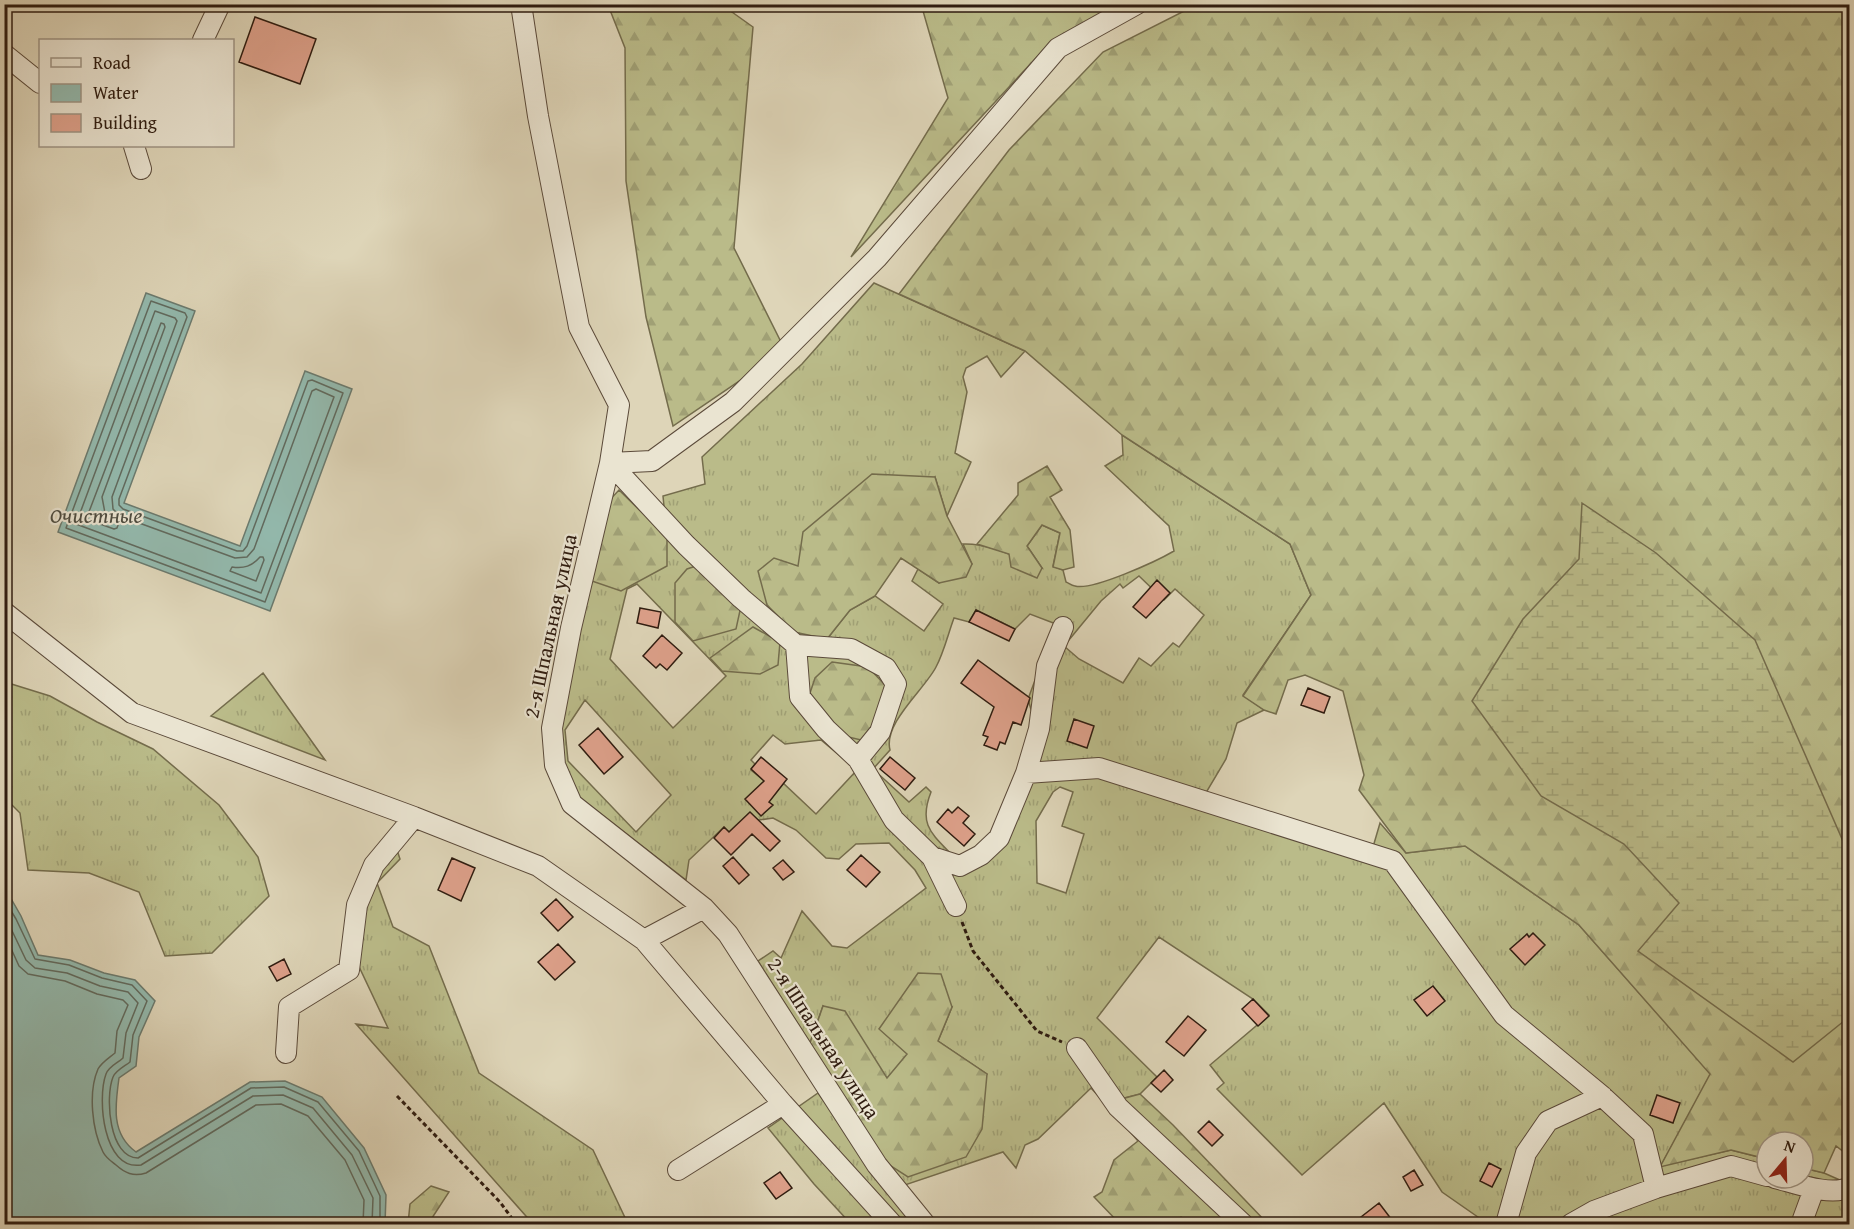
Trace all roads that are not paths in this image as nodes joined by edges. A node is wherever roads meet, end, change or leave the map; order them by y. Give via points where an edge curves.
1 (220, 4) edge
2 (521, 4) edge
3 (1137, 4) edge
4 (203, 39) edge
5 (4, 54) edge
6 (39, 82) edge
7 (134, 147) edge
8 (141, 169) dead end
9 (610, 463) junction
10 (4, 612) edge
11 (1063, 627) dead end
12 (796, 645) junction
13 (858, 759) junction
14 (1026, 773) junction
15 (414, 817) junction
16 (932, 857) junction
17 (956, 906) road end
18 (704, 908) junction
19 (644, 939) junction
20 (1077, 1048) road end
21 (286, 1053) dead end
22 (1602, 1096) junction
23 (783, 1104) junction
24 (678, 1170) dead end
25 (1755, 1173) edge
26 (1850, 1187) edge
27 (1656, 1188) junction
28 (1815, 1189) edge
29 (1814, 1190) edge
30 (892, 1224) edge
31 (925, 1224) edge
32 (1243, 1224) edge
33 (1506, 1224) edge
34 (1571, 1224) edge
35 (1807, 1224) edge

1 - 4 street
2 - 9 street, 2-я Шпальная улица via 538,116 579,327 620,405
3 - 9 street via 1058,48 877,258 733,402 652,461
5 - 6 street
7 - 8 street
9 - 12 street via 686,546
9 - 18 street, 2-я Шпальная улица via 552,728 555,765 572,804
10 - 15 street via 132,713
11 - 14 street via 1047,666 1039,729
12 - 13 street via 800,697
12 - 13 street via 851,650 886,669 896,684 880,732
13 - 16 street via 894,820
14 - 16 street via 999,838 981,855 960,866
14 - 22 street via 1098,768 1393,861 1504,1015
15 - 19 street via 538,866
15 - 21 street via 374,864 357,905 349,970 290,1006
16 - 17 street
18 - 19 street
18 - 31 street, 2-я Шпальная улица via 728,934 878,1165
19 - 23 street
20 - 32 street via 1118,1107
22 - 27 street via 1643,1134
22 - 33 street via 1548,1121 1526,1153
23 - 24 street
23 - 30 street
25 - 27 street via 1731,1166
26 - 28 street
27 - 34 street via 1594,1211
29 - 35 street via 1803,1219

